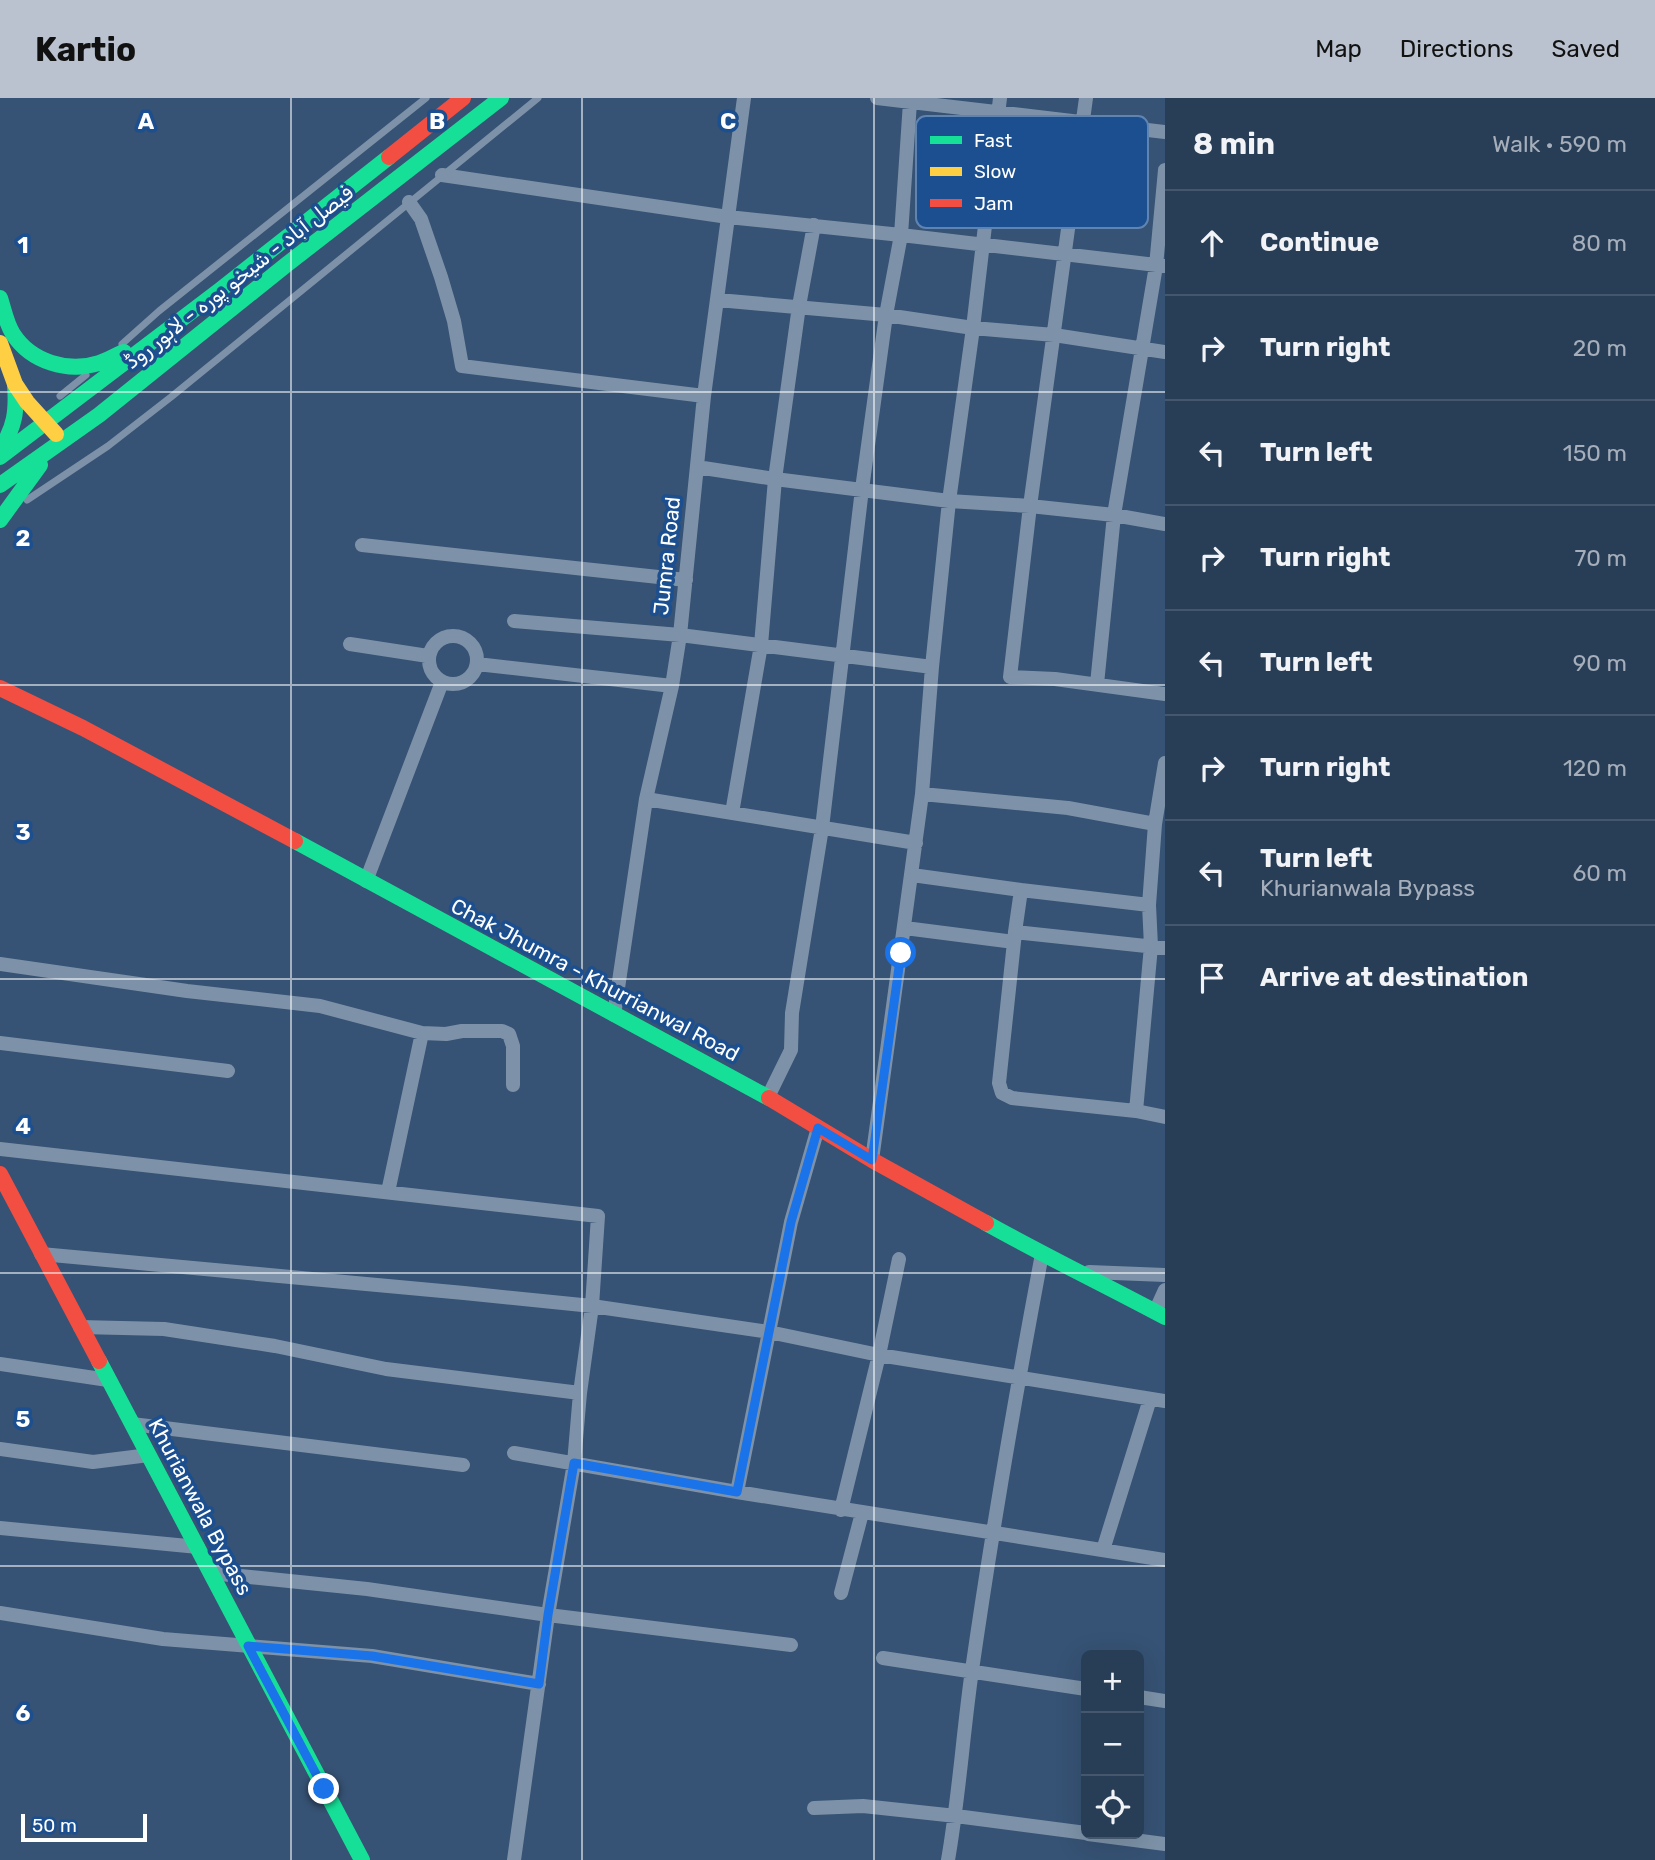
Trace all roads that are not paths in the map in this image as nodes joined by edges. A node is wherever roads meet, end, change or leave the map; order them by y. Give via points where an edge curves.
1 (426, 98) edge
2 (463, 98) edge
3 (501, 98) edge
4 (538, 98) edge
5 (744, 98) edge
6 (877, 98) edge
7 (1086, 98) edge
8 (910, 102) junction
9 (999, 105) edge
10 (1053, 116) edge
11 (1084, 116) edge
12 (1165, 170) edge
13 (442, 175) junction
14 (408, 202) junction
15 (728, 217) junction
16 (814, 225) junction
17 (986, 228) edge
18 (1069, 228) edge
19 (901, 234) junction
20 (984, 246) junction
21 (1065, 254) junction
22 (1160, 266) edge
23 (0, 299) edge
24 (718, 300) junction
25 (799, 306) junction
26 (886, 315) junction
27 (186, 316) junction
28 (973, 328) junction
29 (1054, 335) junction
30 (0, 343) edge
31 (1142, 349) junction
32 (1165, 352) edge
33 (103, 361) junction
34 (5, 383) edge
35 (704, 396) junction
36 (37, 419) junction
37 (10, 433) edge
38 (56, 445) junction
39 (0, 450) edge
40 (0, 457) edge
41 (697, 467) junction
42 (775, 480) junction
43 (0, 485) edge
44 (862, 489) junction
45 (949, 501) junction
46 (1030, 506) junction
47 (1114, 515) junction
48 (2, 516) edge
49 (1165, 524) edge
50 (362, 545) dead end
51 (686, 580) junction
52 (514, 621) dead end
53 (680, 635) junction
54 (350, 645) dead end
55 (761, 645) junction
56 (428, 656) junction
57 (842, 656) junction
58 (477, 664) junction
59 (932, 667) junction
60 (442, 682) junction
61 (1097, 684) junction
62 (672, 686) junction
63 (0, 688) edge
64 (1165, 694) edge
65 (1165, 763) edge
66 (922, 794) junction
67 (646, 799) junction
68 (732, 813) junction
69 (1154, 824) junction
70 (822, 828) junction
71 (916, 843) junction
72 (912, 875) junction
73 (366, 881) junction
74 (1021, 890) junction
75 (1149, 905) junction
76 (905, 928) junction
77 (1014, 937) junction
78 (1158, 947) edge
79 (0, 964) edge
80 (614, 1015) junction
81 (422, 1033) junction
82 (0, 1043) edge
83 (228, 1071) dead end
84 (513, 1085) dead end
85 (768, 1097) junction
86 (1136, 1111) junction
87 (1165, 1117) edge
88 (818, 1128) junction
89 (0, 1149) edge
90 (872, 1160) junction
91 (0, 1174) edge
92 (388, 1192) junction
93 (41, 1254) junction
94 (1042, 1254) junction
95 (899, 1259) dead end
96 (1080, 1272) junction
97 (1165, 1275) edge
98 (1165, 1290) edge
99 (592, 1306) junction
100 (1160, 1314) edge
101 (80, 1327) junction
102 (769, 1332) junction
103 (879, 1355) junction
104 (0, 1364) edge
105 (1019, 1379) junction
106 (108, 1380) junction
107 (580, 1393) junction
108 (1158, 1400) edge
109 (132, 1424) junction
110 (0, 1449) edge
111 (514, 1453) dead end
112 (149, 1455) junction
113 (574, 1463) junction
114 (463, 1465) dead end
115 (737, 1492) junction
116 (841, 1510) junction
117 (862, 1513) junction
118 (0, 1528) edge
119 (993, 1532) junction
120 (198, 1547) junction
121 (1102, 1550) junction
122 (1165, 1560) edge
123 (211, 1573) junction
124 (841, 1593) dead end
125 (0, 1613) edge
126 (548, 1615) junction
127 (791, 1645) dead end
128 (248, 1646) junction
129 (883, 1658) dead end
130 (972, 1672) junction
131 (539, 1684) junction
132 (1081, 1688) edge
133 (1144, 1698) edge
134 (1165, 1701) edge
135 (814, 1808) dead end
136 (956, 1816) junction
137 (1081, 1833) edge
138 (1126, 1839) edge
139 (1165, 1844) edge
140 (362, 1860) edge
141 (514, 1860) edge
142 (948, 1860) edge

1 - 33 lane
2 - 27 main road, فیصل آباد - شیخو پورہ - لاہور روڈ
3 - 38 main road, فیصل آباد - شیخو پورہ - لاہور روڈ
4 - 13 lane
5 - 15 street, Jumra Road
6 - 8 street
7 - 11 street
8 - 9 street
8 - 19 street
9 - 10 street
12 - 22 street
13 - 14 lane
13 - 15 street
14 - 35 street via 421,219 441,277 462,366
14 - 48 lane via 171,397
15 - 16 street
15 - 24 street, Jumra Road
16 - 19 street
16 - 25 street
17 - 20 street
18 - 21 street
19 - 20 street
19 - 26 street
20 - 21 street
20 - 28 street
21 - 22 street
21 - 29 street
22 - 31 street
23 - 33 main road via 12,332 42,360 78,367
24 - 25 street
24 - 35 street, Jumra Road
25 - 26 street
25 - 42 street
26 - 28 street
26 - 44 street
27 - 33 main road
27 - 36 main road, فیصل آباد - شیخو پورہ - لاہور روڈ
28 - 29 street
28 - 45 street
29 - 31 street
29 - 46 street
30 - 34 main road
31 - 32 street
31 - 47 street
33 - 36 lane
34 - 36 main road
34 - 37 main road via 17,413
35 - 41 street, Jumra Road
36 - 38 main road
36 - 40 main road, فیصل آباد - شیخو پورہ - لاہور روڈ
37 - 39 main road
38 - 43 main road, فیصل آباد - شیخو پورہ - لاہور روڈ
38 - 48 main road
41 - 42 street
41 - 51 street, Jumra Road
42 - 44 street
42 - 55 street
44 - 45 street
44 - 57 street
45 - 46 street
45 - 59 street
46 - 47 street
46 - 61 street via 1010,677
47 - 49 street
47 - 61 street
50 - 51 street
51 - 53 street, Jumra Road
52 - 53 street
53 - 55 street
53 - 62 street, Jumra Road
54 - 56 street
55 - 57 street
55 - 68 street
56 - 58 street via 439,640 457,636 473,646
56 - 60 street via 433,674
57 - 59 street
57 - 70 street
58 - 60 street via 467,680
58 - 62 street
59 - 66 street
60 - 73 street
61 - 64 street
62 - 67 street, Jumra Road
63 - 73 main road, Chak Jhumra - Khurrianwal Road via 196,787
65 - 69 street
66 - 69 street via 1068,808
66 - 71 street
67 - 68 street
67 - 80 street, Jumra Road
68 - 70 street
69 - 75 street
70 - 71 street
70 - 85 street via 792,1013 791,1050
71 - 72 street
72 - 74 street
72 - 76 street
73 - 80 main road, Chak Jhumra - Khurrianwal Road
74 - 75 street
74 - 77 street
75 - 78 street
76 - 77 street
76 - 90 street
77 - 78 street
77 - 86 street via 999,1083 1002,1093 1012,1098
78 - 86 street
79 - 81 street via 320,1006
80 - 85 main road, Chak Jhumra - Khurrianwal Road
81 - 84 street via 509,1034
81 - 92 street
82 - 83 street
85 - 88 main road, Chak Jhumra - Khurrianwal Road
86 - 87 street
88 - 90 main road, Chak Jhumra - Khurrianwal Road
88 - 102 street via 791,1222
89 - 92 street
90 - 94 main road, Chak Jhumra - Khurrianwal Road
91 - 93 main road, Khurianwala Bypass
92 - 99 street via 598,1216
93 - 99 street
93 - 101 main road, Khurianwala Bypass
94 - 96 main road, Chak Jhumra - Khurrianwal Road
94 - 105 street
95 - 103 street
96 - 97 street
96 - 100 main road, Chak Jhumra - Khurrianwal Road
98 - 100 street
99 - 102 street
99 - 107 street
101 - 106 main road, Khurianwala Bypass
101 - 107 street via 164,1329 386,1369
102 - 103 street
102 - 115 street
103 - 105 street
103 - 116 street
104 - 106 street
105 - 108 street
105 - 119 street
106 - 109 main road, Khurianwala Bypass
107 - 113 street
108 - 121 street
109 - 112 main road, Khurianwala Bypass
109 - 114 street
110 - 112 street via 93,1462
111 - 113 street
112 - 120 main road, Khurianwala Bypass
113 - 115 street
113 - 126 street
115 - 116 street
116 - 117 street
117 - 119 street
117 - 124 street
118 - 120 street
119 - 121 street
119 - 130 street
120 - 123 main road, Khurianwala Bypass
121 - 122 street
123 - 126 street
123 - 128 main road, Khurianwala Bypass
125 - 128 street via 163,1639
126 - 127 street
126 - 131 street
128 - 131 street via 372,1656
128 - 140 main road, Khurianwala Bypass
129 - 130 street
130 - 132 street
130 - 136 street
131 - 141 street
133 - 134 street
135 - 136 street via 863,1806
136 - 137 street
136 - 142 street
138 - 139 street

